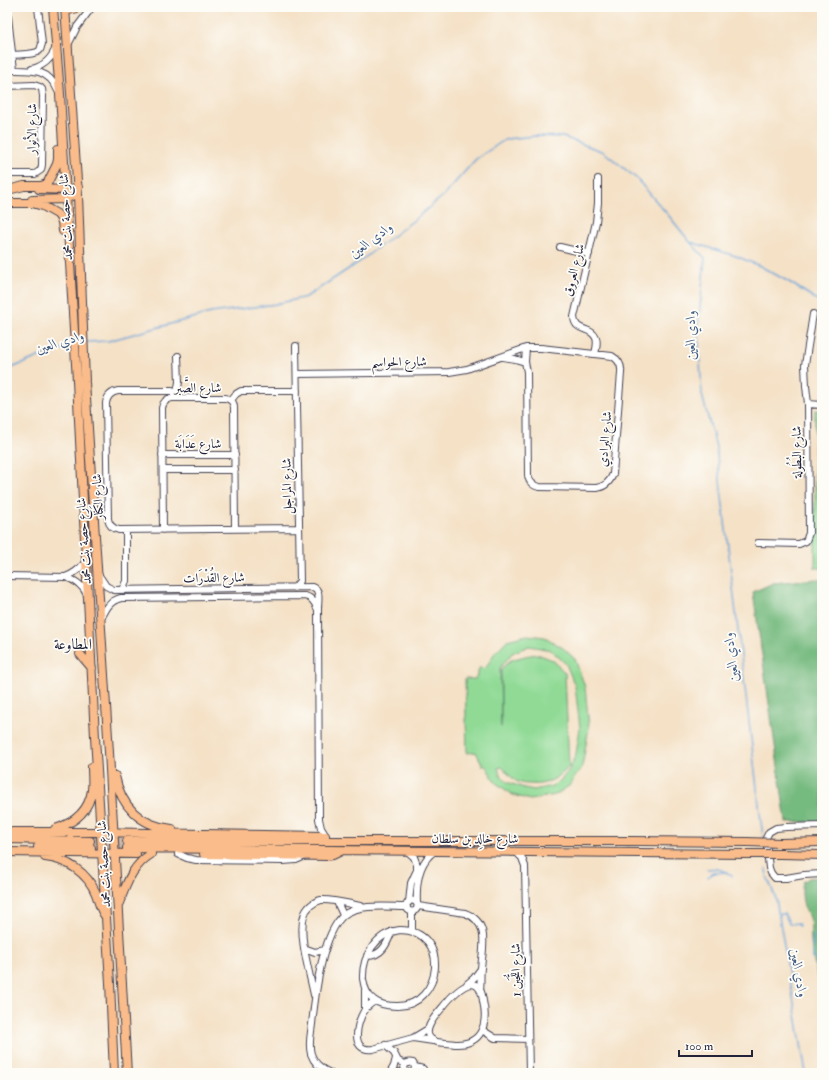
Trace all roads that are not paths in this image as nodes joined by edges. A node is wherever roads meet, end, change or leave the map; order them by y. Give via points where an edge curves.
1 (38, 7) edge
2 (82, 7) edge
3 (92, 7) edge
4 (7, 8) edge
5 (64, 8) edge
6 (54, 9) edge
7 (56, 45) junction
8 (68, 46) junction
9 (13, 55) junction
10 (7, 70) edge
11 (14, 70) junction
12 (31, 70) junction
13 (7, 86) edge
14 (60, 94) junction
15 (62, 128) junction
16 (7, 174) edge
17 (598, 179) dead end
18 (9, 189) edge
19 (65, 189) junction
20 (77, 192) junction
21 (66, 199) junction
22 (7, 202) edge
23 (560, 247) dead end
24 (589, 254) junction
25 (70, 257) junction
26 (813, 314) dead end
27 (296, 346) dead end
28 (526, 348) junction
29 (596, 354) junction
30 (178, 356) dead end
31 (500, 357) junction
32 (525, 362) junction
33 (297, 374) junction
34 (81, 381) junction
35 (297, 391) junction
36 (177, 393) junction
37 (182, 398) junction
38 (231, 400) junction
39 (808, 404) junction
40 (822, 404) edge
41 (162, 455) junction
42 (235, 455) junction
43 (163, 470) junction
44 (235, 470) junction
45 (299, 528) junction
46 (235, 529) junction
47 (126, 530) junction
48 (163, 530) junction
49 (758, 543) dead end
50 (87, 560) junction
51 (98, 574) junction
52 (7, 576) edge
53 (65, 576) junction
54 (126, 580) junction
55 (300, 581) junction
56 (294, 588) junction
57 (306, 588) junction
58 (150, 589) junction
59 (122, 590) junction
60 (133, 590) junction
61 (318, 594) junction
62 (88, 597) junction
63 (308, 597) junction
64 (150, 598) junction
65 (318, 609) junction
66 (101, 619) junction
67 (80, 654) dead end
68 (92, 668) junction
69 (95, 737) junction
70 (110, 752) junction
71 (822, 826) edge
72 (7, 832) edge
73 (43, 832) junction
74 (101, 832) junction
75 (114, 832) junction
76 (236, 835) junction
77 (326, 836) junction
78 (7, 839) edge
79 (375, 842) junction
80 (822, 842) edge
81 (7, 847) edge
82 (343, 850) junction
83 (407, 851) junction
84 (435, 851) junction
85 (7, 852) edge
86 (24, 852) junction
87 (515, 852) junction
88 (534, 852) junction
89 (102, 853) junction
90 (115, 853) junction
91 (151, 854) junction
92 (822, 855) edge
93 (525, 866) junction
94 (822, 874) edge
95 (415, 880) junction
96 (337, 902) junction
97 (408, 904) junction
98 (417, 904) junction
99 (118, 906) junction
100 (366, 907) junction
101 (412, 912) junction
102 (343, 915) junction
103 (106, 918) junction
104 (392, 931) junction
105 (412, 931) junction
106 (304, 948) junction
107 (325, 950) junction
108 (367, 956) junction
109 (480, 970) junction
110 (320, 975) junction
111 (310, 976) junction
112 (467, 984) junction
113 (365, 988) junction
114 (480, 990) junction
115 (315, 998) junction
116 (375, 1001) junction
117 (365, 1010) junction
118 (428, 1029) junction
119 (482, 1030) junction
120 (413, 1038) junction
121 (528, 1040) junction
122 (435, 1041) junction
123 (400, 1042) junction
124 (385, 1045) junction
125 (395, 1056) junction
126 (405, 1064) junction
127 (415, 1067) junction
128 (114, 1073) edge
129 (127, 1073) edge
130 (330, 1073) edge
131 (390, 1073) edge
132 (408, 1073) edge
133 (424, 1073) edge
134 (529, 1073) edge

1 - 9 street via 41,48 38,52
2 - 5 main road
3 - 8 street
4 - 9 street
5 - 8 main road, شارع حصة بنت محمد
6 - 7 main road, شارع حصة بنت محمد
7 - 12 street via 47,61
7 - 14 main road, شارع حصة بنت محمد
8 - 20 main road, شارع حصة بنت محمد
9 - 11 street
10 - 11 street
11 - 12 street
12 - 14 street via 47,75
13 - 16 street, شارع الأنوار via 37,86 42,89 43,96 41,170 35,174
14 - 15 main road, شارع حصة بنت محمد
15 - 18 main road via 57,161 47,184
15 - 19 main road, شارع حصة بنت محمد
17 - 24 street, شارع العروق via 597,216
18 - 19 main road
19 - 20 main road
19 - 21 main road, شارع حصة بنت محمد
20 - 21 main road
20 - 34 main road, شارع حصة بنت محمد via 82,292
21 - 22 main road
21 - 25 main road, شارع حصة بنت محمد
22 - 25 main road via 36,204 57,214 61,219 64,243
23 - 24 street
24 - 29 street, شارع العروق via 574,317 578,327 594,335
25 - 34 main road, شارع حصة بنت محمد
26 - 39 street, شارع البُطُولة via 806,365
27 - 33 street, شارع المراجل
28 - 29 street, شارع البرادي
28 - 31 street, شارع البرادي
28 - 32 street, شارع البرادي
29 - 32 street, شارع البرادي via 615,358 622,370 613,474 608,483 600,488 540,487 529,480
30 - 36 street
31 - 32 street
31 - 33 street, شارع الحواسم via 467,369 449,372
33 - 35 street, شارع المراجل
34 - 50 main road, شارع حصة بنت محمد
34 - 51 main road, شارع حصة بنت محمد
35 - 38 street via 241,391
35 - 45 street, شارع المراجل
36 - 37 street
36 - 47 street, شارع الكَنَار via 118,391 108,398 106,403 108,519 113,528
37 - 38 street, شارع الصَّبر
37 - 41 street, شارع الصَّبر via 170,398 163,404
38 - 42 street, شارع الصَّبر via 234,408
39 - 40 street
39 - 49 street, شارع البُطُولة via 808,538 799,544
41 - 42 street, شارع عَدَابَة
41 - 43 street, شارع الصَّبر
42 - 44 street, شارع الصَّبر
43 - 44 street, شارع عَدَابَة
43 - 48 street, شارع الصَّبر
44 - 46 street, شارع الصَّبر
45 - 46 street, شارع الكَنَار
45 - 55 street, شارع المراجل
46 - 48 street, شارع الكَنَار
47 - 48 street, شارع الكَنَار
47 - 54 street
50 - 53 street via 75,572
50 - 62 main road, شارع حصة بنت محمد
51 - 59 street, شارع القُدْرَات via 109,588
51 - 66 main road, شارع حصة بنت محمد
52 - 53 street
53 - 62 street via 80,584
54 - 59 street
54 - 60 street
55 - 56 street
55 - 57 street
56 - 57 street, شارع القُدْرَات
56 - 58 street, شارع القُدْرَات
57 - 61 street, شارع القُدْرَات via 316,588
57 - 63 street
58 - 60 street, شارع القُدْرَات
58 - 64 street
59 - 60 street, شارع القُدْرَات
61 - 63 street via 315,597
61 - 65 street
62 - 68 main road, شارع حصة بنت محمد
63 - 64 street, شارع القُدْرَات
63 - 65 street
64 - 66 street, شارع القُدْرَات via 115,600 107,606
65 - 77 street via 319,819
66 - 70 main road, شارع حصة بنت محمد
67 - 68 main road
68 - 69 main road, شارع حصة بنت محمد
69 - 73 main road via 91,797 86,807 72,822
69 - 74 main road, شارع حصة بنت محمد
70 - 75 main road, شارع حصة بنت محمد
70 - 76 main road via 121,796 141,818 164,828
71 - 94 street via 776,828 769,832 766,838 769,868 775,878
72 - 73 main road
73 - 74 main road
74 - 75 main road
74 - 89 main road, شارع حصة بنت محمد
75 - 76 main road
75 - 90 main road, شارع حصة بنت محمد
76 - 77 main road
77 - 79 main road via 351,837
78 - 81 main road via 90,844
79 - 80 main road, شارع خالِد بن سلطان, bridge
79 - 82 main road, شارع خالِد بن سلطان via 127,845
82 - 83 main road, شارع خالِد بن سلطان
82 - 91 main road via 330,855
83 - 84 main road, شارع خالِد بن سلطان
83 - 95 street via 414,857 417,865
84 - 87 main road, شارع خالِد بن سلطان
84 - 95 street via 424,862
85 - 86 main road
86 - 89 main road
86 - 103 main road via 61,861 80,871 91,884
87 - 88 main road, شارع خالِد بن سلطان
87 - 93 street via 522,858
88 - 92 main road, شارع خالِد بن سلطان, bridge
88 - 93 street
89 - 90 main road
89 - 103 main road, شارع حصة بنت محمد
90 - 91 main road
90 - 99 main road, شارع حصة بنت محمد
91 - 99 main road via 134,869
93 - 121 street, شارع اللُّجَين 1
95 - 97 street
95 - 98 street
96 - 100 street
96 - 102 street
96 - 106 street via 321,900 308,908 303,919
97 - 98 street via 412,901
97 - 100 street
97 - 101 street
98 - 101 street via 416,910
98 - 109 street via 465,913 475,918 483,938
99 - 129 main road, شارع حصة بنت محمد
100 - 102 street
101 - 105 street
102 - 107 street via 334,928
103 - 128 main road, شارع حصة بنت محمد
104 - 105 street
104 - 108 street via 378,940
104 - 108 street via 382,950
105 - 116 street via 424,937 433,952 433,979 429,988 419,1000 407,1006 392,1006
106 - 107 street via 315,952
106 - 111 street
107 - 110 street
108 - 113 street via 364,971
109 - 112 street
109 - 114 street
110 - 111 street
110 - 115 street
111 - 115 street
112 - 114 street via 475,984
112 - 118 street via 444,1005
113 - 116 street
113 - 117 street
114 - 119 street via 485,1014
115 - 130 street via 310,1051 316,1064
116 - 117 street
117 - 124 street via 357,1042 369,1049
118 - 120 street
118 - 122 street via 429,1035
119 - 121 street via 495,1038
119 - 122 street via 476,1038 465,1043
120 - 122 street
120 - 123 street
121 - 134 street, شارع اللُّجَين 1
123 - 124 street
123 - 125 street via 395,1048
124 - 125 street
125 - 126 street
125 - 131 street
126 - 127 street via 411,1062
126 - 132 street via 404,1069
127 - 132 street via 414,1071
127 - 133 street via 423,1069
131 - 132 street

